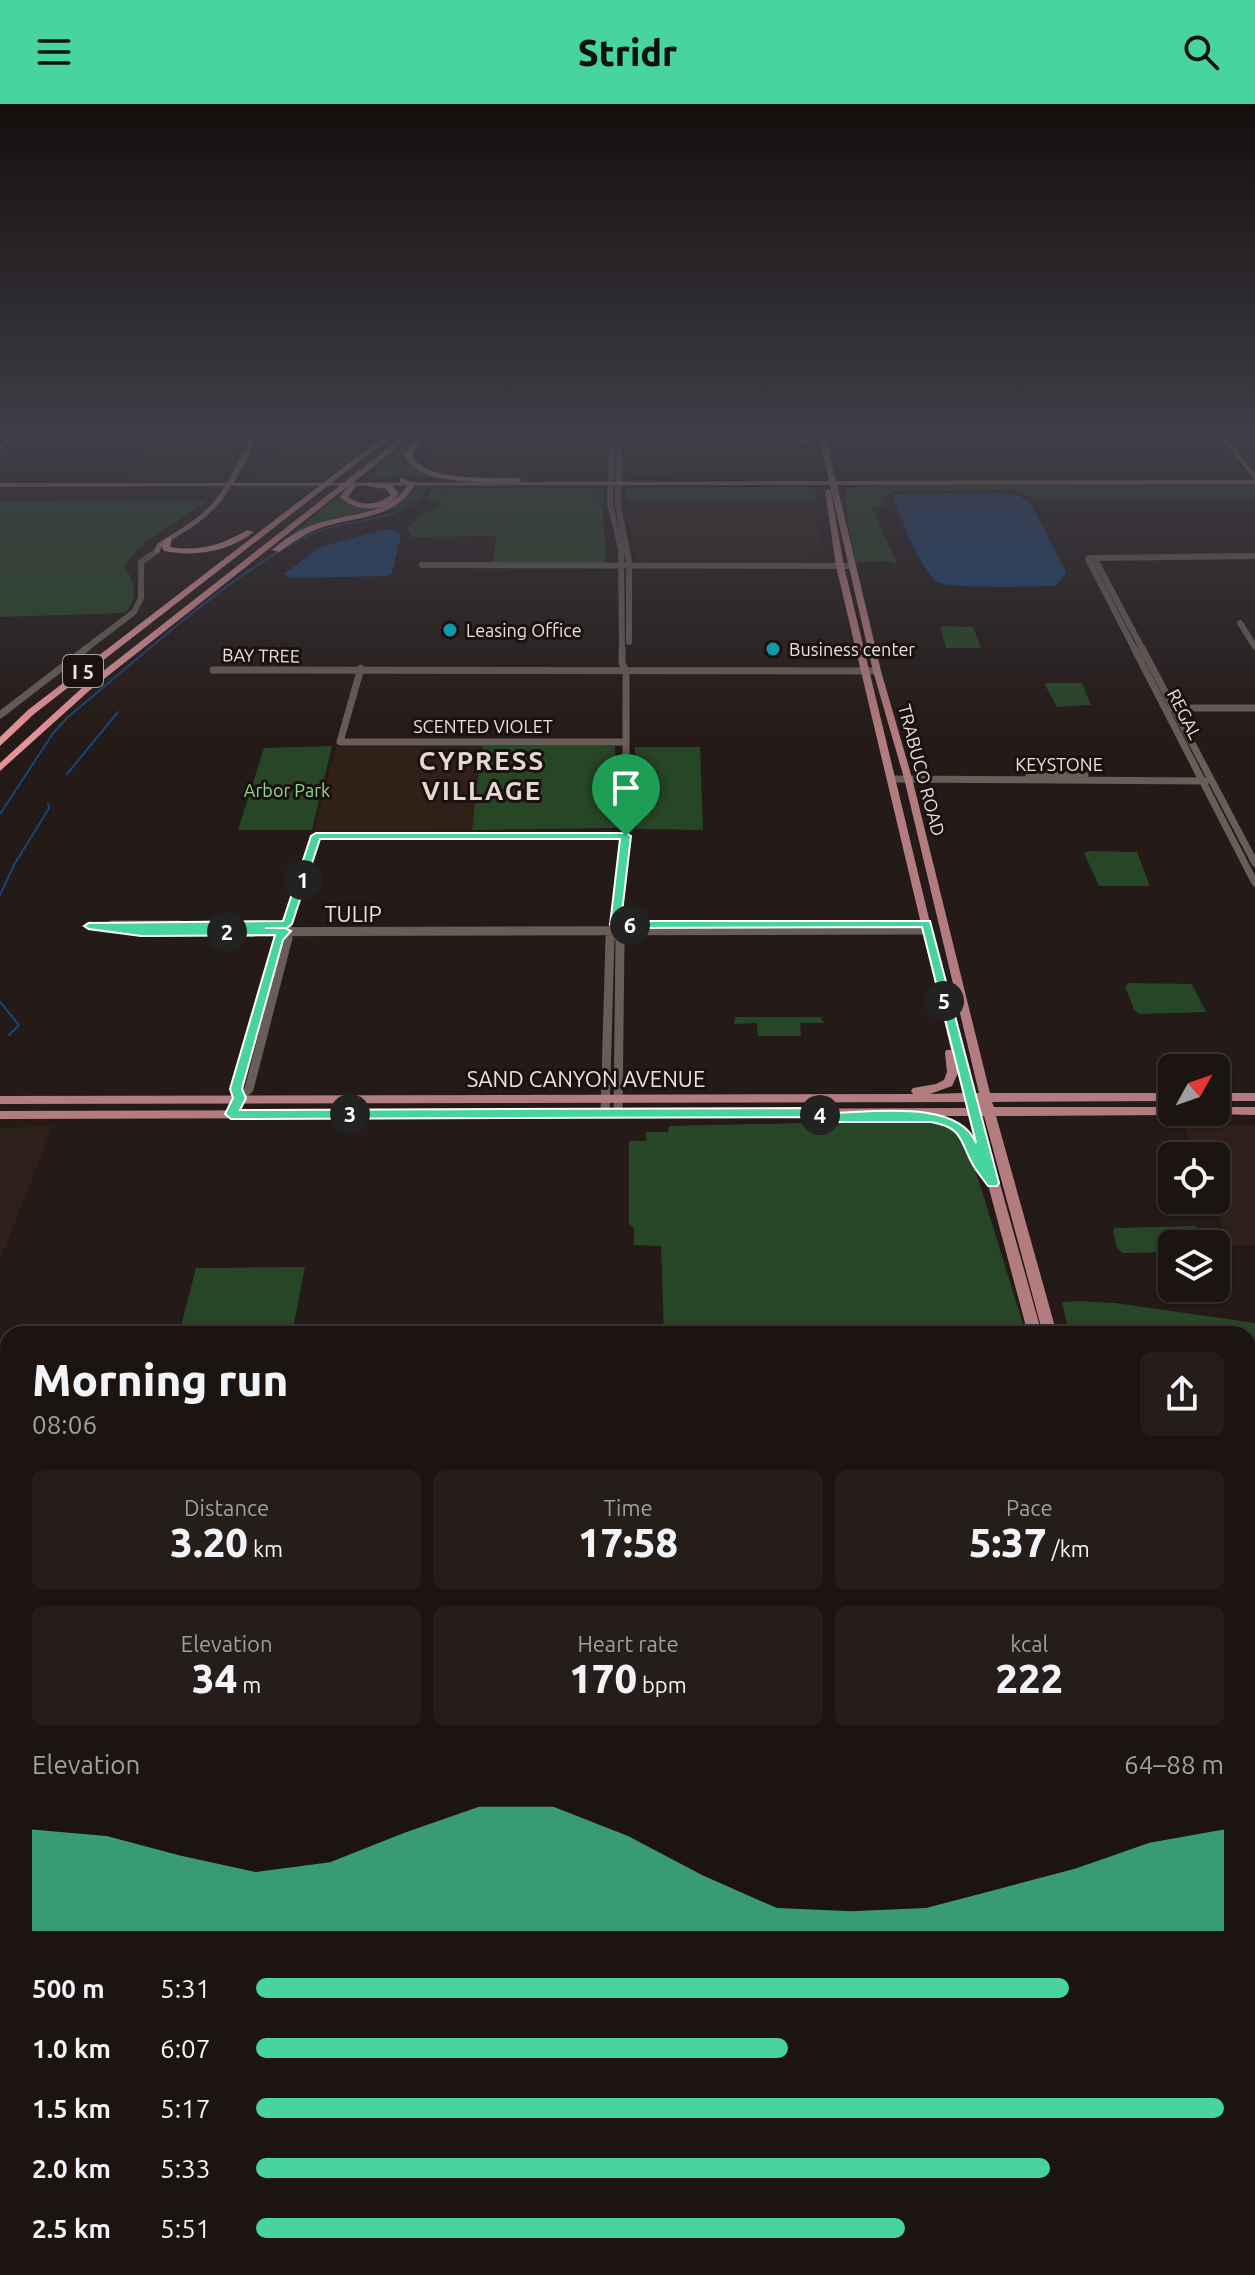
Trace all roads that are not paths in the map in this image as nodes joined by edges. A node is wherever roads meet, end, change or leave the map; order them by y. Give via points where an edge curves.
1 (238, 537) edge
2 (257, 537) edge
3 (279, 537) edge
4 (298, 537) edge
5 (618, 537) edge
6 (624, 537) edge
7 (837, 537) edge
8 (844, 537) edge
9 (168, 539) junction
10 (157, 551) junction
11 (1255, 558) edge
12 (143, 559) junction
13 (422, 565) dead end
14 (620, 566) junction
15 (629, 566) junction
16 (840, 566) junction
17 (851, 566) junction
18 (224, 580) junction
19 (170, 603) junction
20 (1255, 623) edge
21 (1255, 647) edge
22 (626, 669) junction
23 (864, 669) junction
24 (877, 669) junction
25 (360, 670) junction
26 (1168, 708) junction
27 (1255, 708) edge
28 (0, 715) edge
29 (34, 734) junction
30 (626, 742) junction
31 (0, 743) edge
32 (0, 768) edge
33 (908, 778) junction
34 (1204, 778) junction
35 (0, 779) edge
36 (893, 779) junction
37 (626, 836) junction
38 (1255, 863) edge
39 (1255, 883) edge
40 (927, 927) junction
41 (286, 928) junction
42 (615, 928) junction
43 (956, 974) junction
44 (941, 988) junction
45 (969, 1097) junction
46 (986, 1097) junction
47 (1158, 1097) edge
48 (1230, 1097) edge
49 (1255, 1097) edge
50 (239, 1098) junction
51 (613, 1098) junction
52 (858, 1098) junction
53 (0, 1100) edge
54 (1158, 1111) edge
55 (1230, 1111) edge
56 (1255, 1111) edge
57 (973, 1112) junction
58 (990, 1112) junction
59 (813, 1113) junction
60 (231, 1114) junction
61 (611, 1114) junction
62 (0, 1115) edge
63 (992, 1183) junction
64 (1033, 1326) edge
65 (1048, 1326) edge

1 - 9 highway via 200,552 166,548
2 - 19 highway, I 5
3 - 18 highway, I 5
4 - 18 highway
5 - 14 street
6 - 15 street
7 - 16 main road, TRABUCO ROAD
8 - 17 main road, TRABUCO ROAD
9 - 10 main road
9 - 12 street via 146,550
10 - 12 street
10 - 19 highway via 182,556 197,566 195,577
11 - 26 street, REGAL via 1092,558
12 - 28 street via 141,599 134,612
13 - 14 street
14 - 15 street
14 - 22 street
15 - 16 street
15 - 22 street
16 - 17 street
16 - 23 main road, TRABUCO ROAD
17 - 24 main road, TRABUCO ROAD
18 - 29 highway, I 5
19 - 31 highway, I 5 via 31,712
20 - 21 street via 1240,623
22 - 23 street, BAY TREE
22 - 25 street, BAY TREE
22 - 30 street
23 - 24 street, BAY TREE
23 - 36 main road, TRABUCO ROAD
24 - 33 main road, TRABUCO ROAD
25 - 25 street, BAY TREE via 213,670
25 - 30 street, SCENTED VIOLET via 340,742
26 - 27 street
26 - 34 street, REGAL
29 - 32 highway, I 5
29 - 35 highway
30 - 37 street
33 - 34 street, KEYSTONE
33 - 36 street, KEYSTONE
33 - 43 main road, TRABUCO ROAD
34 - 38 street, REGAL
34 - 39 street, REGAL
36 - 40 main road, TRABUCO ROAD
37 - 41 street via 316,836
37 - 42 street
40 - 42 street, TULIP
40 - 43 main road via 935,932 943,960
40 - 44 main road, TRABUCO ROAD
41 - 41 street, TULIP via 89,926 141,932
41 - 42 street, TULIP
41 - 50 street via 288,938 249,1089
42 - 51 street via 620,941
43 - 46 main road, TRABUCO ROAD
44 - 45 main road, TRABUCO ROAD
44 - 52 main road via 937,999 952,1060 951,1082
45 - 46 main road, SAND CANYON AVENUE
45 - 52 main road, SAND CANYON AVENUE
45 - 57 main road, TRABUCO ROAD
46 - 47 main road, SAND CANYON AVENUE
46 - 58 main road, TRABUCO ROAD
48 - 49 main road
50 - 51 main road, SAND CANYON AVENUE
50 - 53 main road, SAND CANYON AVENUE
50 - 60 street
51 - 52 main road, SAND CANYON AVENUE
51 - 61 street
54 - 58 main road, SAND CANYON AVENUE
55 - 56 main road
57 - 58 main road, SAND CANYON AVENUE
57 - 59 main road, SAND CANYON AVENUE
57 - 63 main road, TRABUCO ROAD
58 - 65 main road, TRABUCO ROAD
59 - 61 main road, SAND CANYON AVENUE
59 - 63 main road via 826,1118 948,1121 965,1131
60 - 61 main road, SAND CANYON AVENUE
60 - 62 main road, SAND CANYON AVENUE
63 - 64 main road

